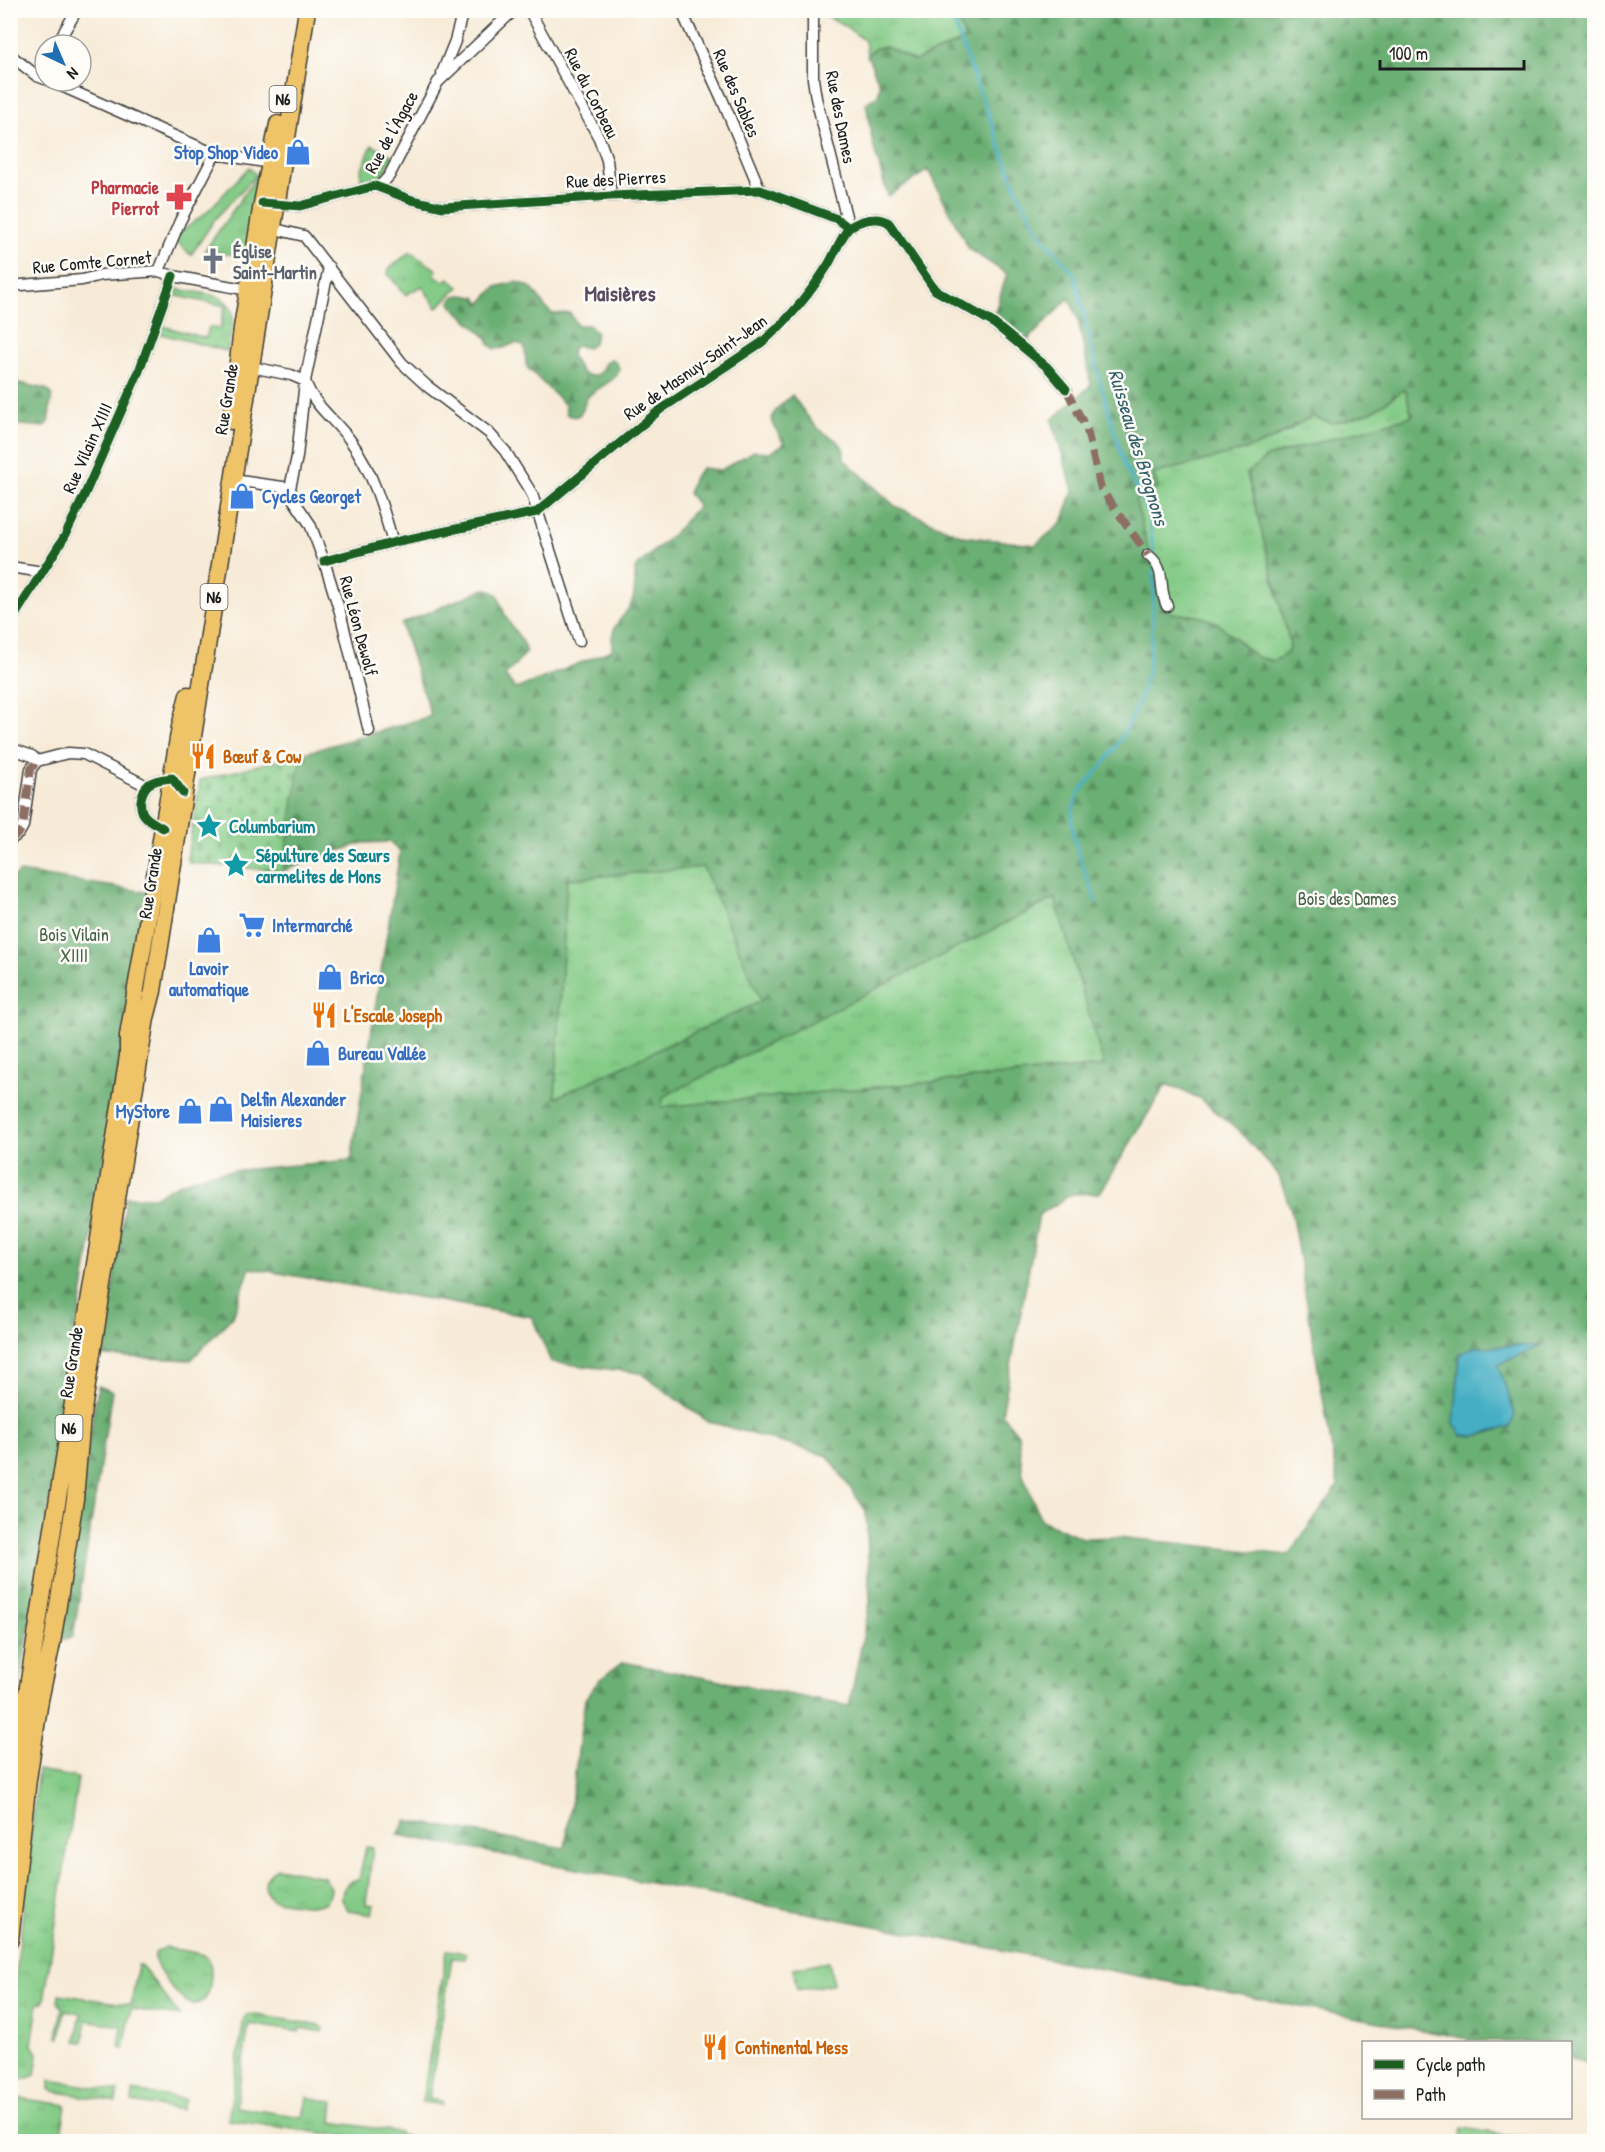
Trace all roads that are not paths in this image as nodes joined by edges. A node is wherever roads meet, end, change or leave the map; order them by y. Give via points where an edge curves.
1 (77, 10) edge
2 (297, 10) edge
3 (307, 10) edge
4 (463, 10) edge
5 (514, 10) edge
6 (529, 10) edge
7 (681, 10) edge
8 (813, 10) edge
9 (63, 33) edge
10 (10, 55) edge
11 (33, 71) edge
12 (438, 81) junction
13 (77, 93) edge
14 (215, 154) junction
15 (271, 163) junction
16 (379, 187) junction
17 (760, 190) junction
18 (611, 196) junction
19 (269, 204) junction
20 (266, 227) junction
21 (849, 228) junction
22 (329, 267) junction
23 (159, 271) junction
24 (173, 276) junction
25 (10, 286) edge
26 (255, 292) junction
27 (251, 367) junction
28 (305, 381) junction
29 (1066, 388) dead end
30 (233, 480) junction
31 (290, 488) junction
32 (537, 512) junction
33 (393, 543) junction
34 (1153, 559) dead end
35 (324, 561) junction
36 (10, 567) edge
37 (43, 572) junction
38 (1167, 606) dead end
39 (10, 623) edge
40 (579, 641) dead end
41 (369, 731) dead end
42 (10, 748) edge
43 (37, 761) junction
44 (172, 778) junction
45 (145, 789) junction
46 (183, 793) junction
47 (163, 828) junction
48 (10, 840) edge
49 (10, 1800) edge
50 (10, 1940) edge

1 - 9 street
2 - 15 main road, Rue Grande / N6
3 - 19 main road, Rue Grande / N6
4 - 12 street, Rue de l'Agace
5 - 12 street, Rue de l'Agace
6 - 18 street, Rue du Corbeau via 598,138 607,160
7 - 17 street, Rue des Sables
8 - 21 street, Rue des Dames via 816,98
10 - 11 street
12 - 16 street, Rue de l'Agace via 389,176
13 - 14 street
14 - 15 street
14 - 23 street via 180,220
15 - 19 main road, Rue Grande / N6
16 - 18 street, Rue des Pierres via 443,207
16 - 19 street, Rue de l'Agace via 369,186 300,206
17 - 18 street, Rue des Pierres
17 - 21 street, Rue des Pierres via 837,219
19 - 20 main road, Rue Grande / N6
20 - 22 street via 304,236
20 - 26 main road, Rue Grande / N6
21 - 29 street via 864,221 884,219 935,290 992,322 1047,367
21 - 32 street, Rue de Masnuy-Saint-Jean via 802,302 774,332 661,409
22 - 28 street
22 - 32 street via 402,363 498,442 532,494
23 - 24 street, Rue Comte Cornet
23 - 25 street, Rue Comte Cornet
24 - 26 street, Rue Comte Cornet
24 - 37 street, Rue Vilain XIIII via 105,450 65,536
26 - 27 main road, Rue Grande / N6
26 - 44 main road, Rue Grande / N6
27 - 28 street
27 - 30 main road, Rue Grande / N6
28 - 31 street
28 - 33 street via 312,397 355,447 381,502
30 - 31 street
30 - 46 main road, Rue Grande / N6
31 - 35 street, Rue Léon Dewolf
32 - 33 street, Rue de Masnuy-Saint-Jean
32 - 40 street
33 - 35 street, Rue de Masnuy-Saint-Jean
34 - 38 street via 1160,567
35 - 41 street, Rue Léon Dewolf
36 - 37 street
37 - 39 street, Rue Vilain XIIII
42 - 43 street
43 - 45 street via 68,753 84,754 141,783
43 - 48 street via 31,769 22,826
44 - 45 street via 156,780
44 - 46 street
44 - 47 main road, Rue Grande / N6
45 - 47 street, Rue Grande via 141,798 143,812
46 - 50 main road, Rue Grande / N6 via 82,1416 75,1499 28,1779
47 - 49 main road, Rue Grande / N6

